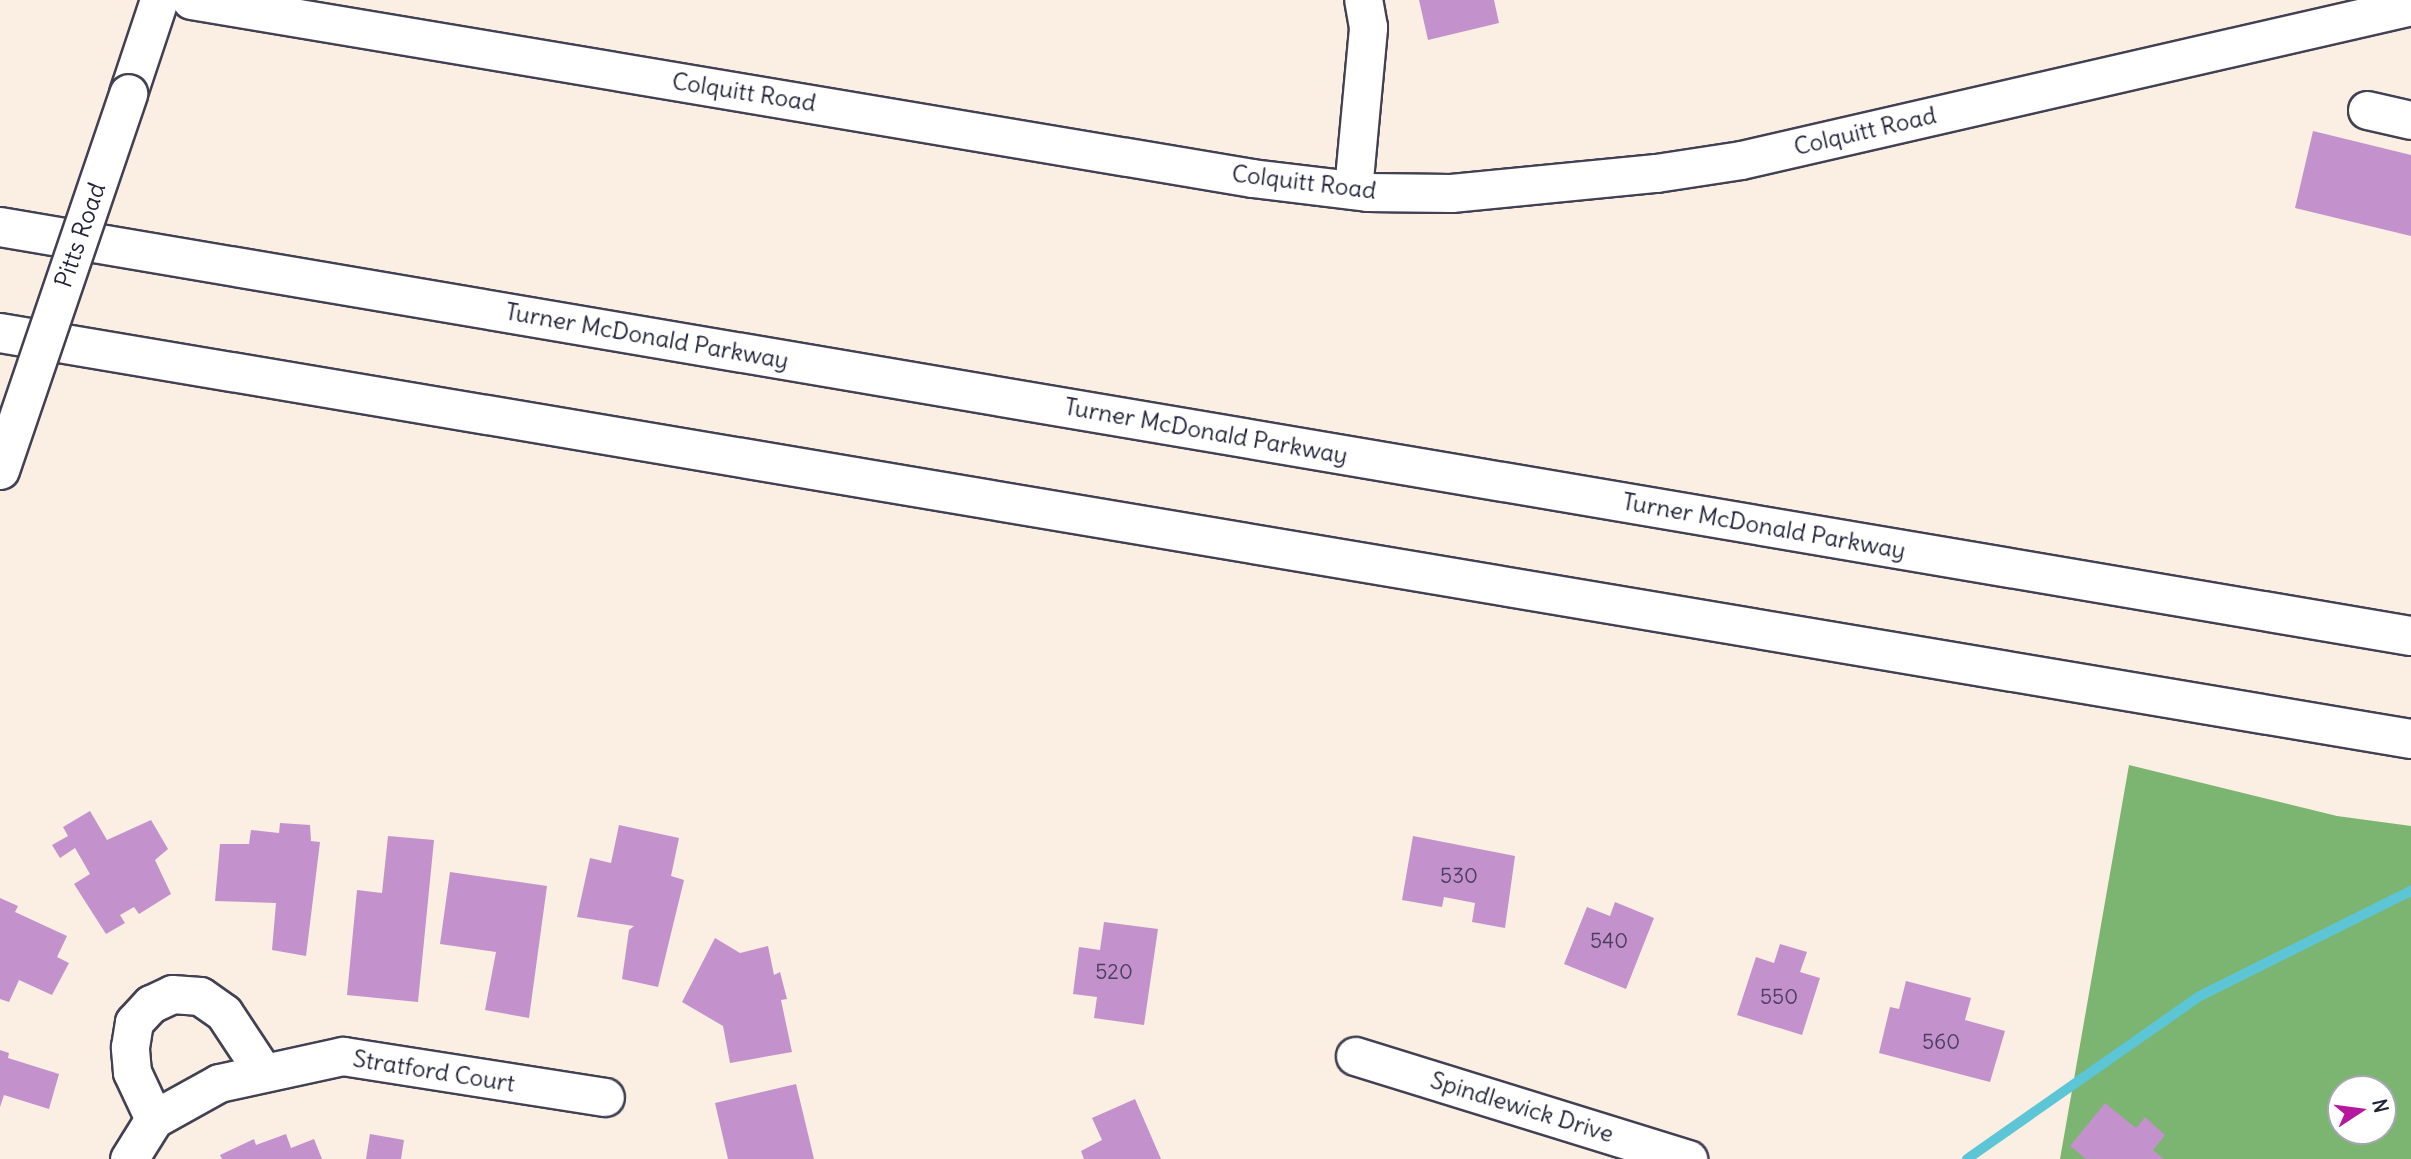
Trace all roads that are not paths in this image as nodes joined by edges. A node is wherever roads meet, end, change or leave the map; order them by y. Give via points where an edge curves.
1 (159, 0) edge
2 (191, 0) edge
3 (1363, 0) edge
4 (2411, 6) edge
5 (2367, 110) dead end
6 (2411, 120) edge
7 (1353, 190) junction
8 (0, 227) edge
9 (0, 334) edge
10 (0, 470) edge
11 (2411, 636) edge
12 (2411, 739) edge
13 (1355, 1056) dead end
14 (263, 1072) junction
15 (605, 1097) dead end
16 (154, 1119) junction
17 (129, 1159) edge
18 (1688, 1159) edge

1 - 10 street, Pitts Road, bridge
2 - 7 street, Colquitt Road via 1252,178
3 - 7 street via 1368,27
4 - 7 street, Colquitt Road via 1741,160 1451,193
5 - 6 street
8 - 11 highway, Turner McDonald Parkway
9 - 12 highway
13 - 18 street, Spindlewick Drive
14 - 15 street, Stratford Court via 343,1056
14 - 16 street, Stratford Court via 219,1083
14 - 16 street via 224,1013 200,996 172,994 151,1004 134,1022 132,1035 132,1072
16 - 17 street, Stratford Court

